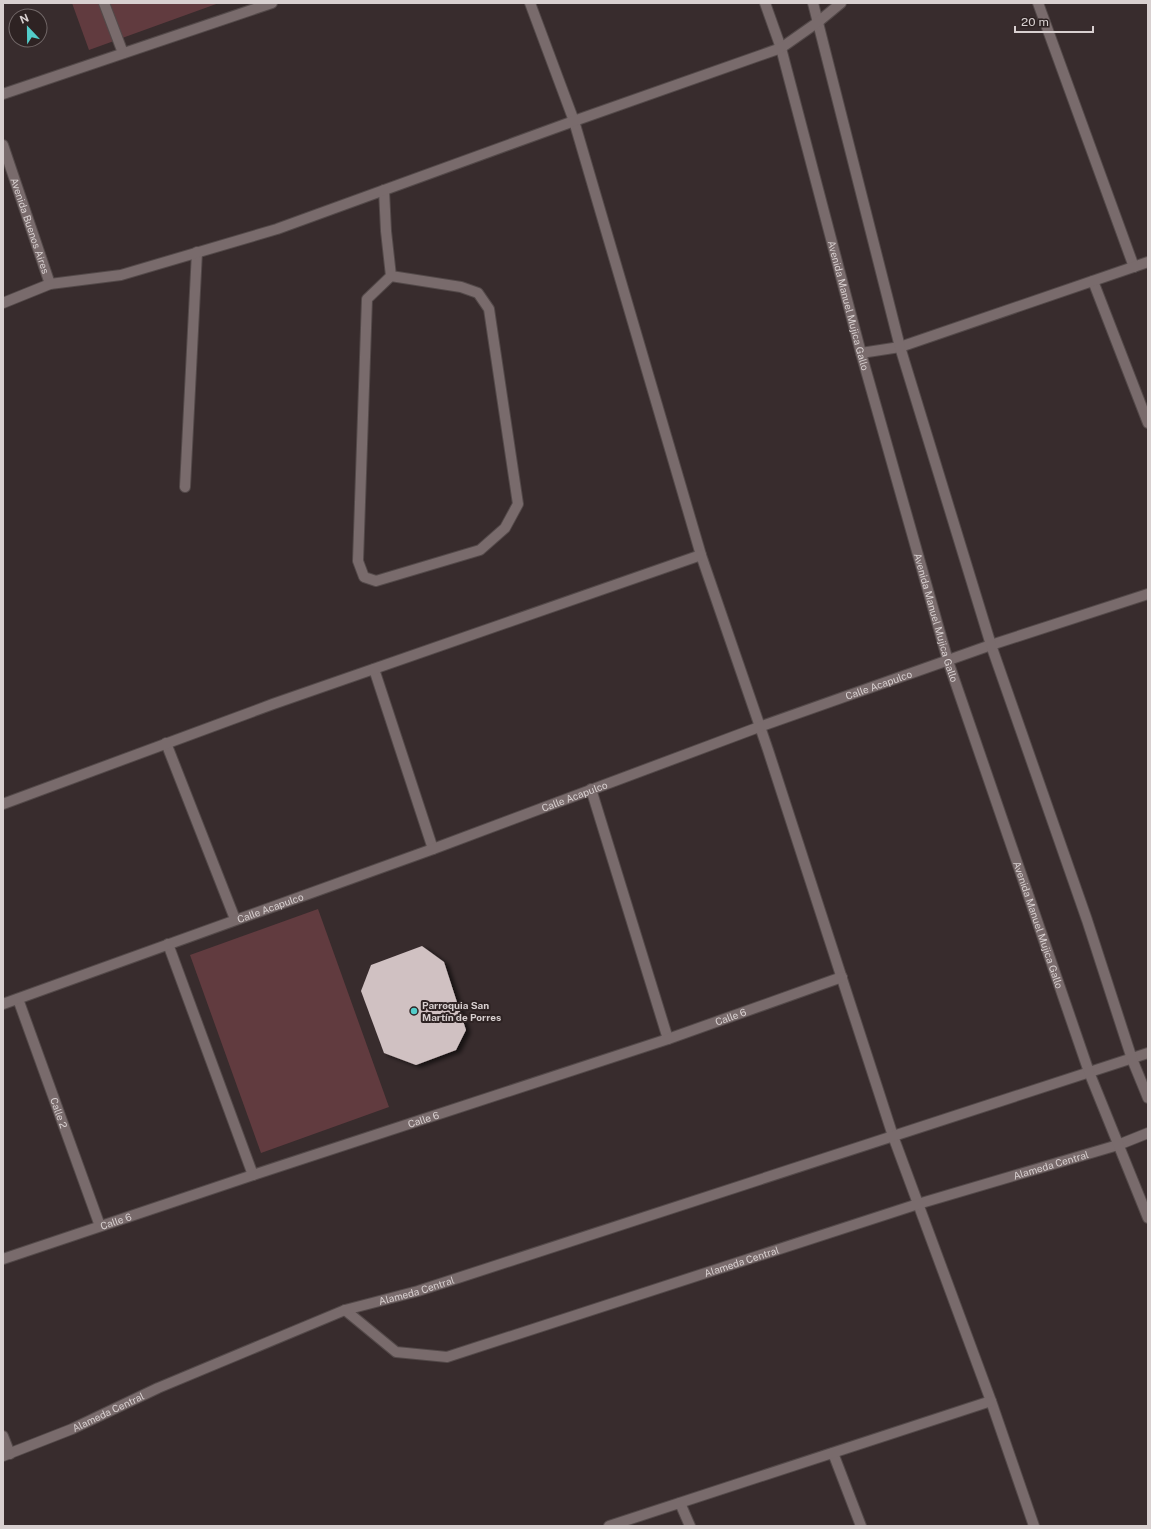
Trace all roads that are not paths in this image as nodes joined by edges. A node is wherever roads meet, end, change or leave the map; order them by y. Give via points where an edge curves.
1 (104, 3) edge
2 (272, 3) edge
3 (530, 3) edge
4 (765, 3) edge
5 (813, 3) edge
6 (841, 3) edge
7 (1038, 3) edge
8 (818, 22) junction
9 (781, 48) junction
10 (123, 53) junction
11 (3, 94) edge
12 (574, 121) junction
13 (3, 145) edge
14 (384, 190) junction
15 (197, 252) junction
16 (1148, 262) edge
17 (1134, 266) junction
18 (390, 276) junction
19 (1093, 281) junction
20 (50, 284) junction
21 (3, 303) edge
22 (900, 348) junction
23 (861, 353) junction
24 (1148, 423) edge
25 (185, 488) dead end
26 (701, 555) junction
27 (1148, 594) edge
28 (991, 646) junction
29 (948, 661) junction
30 (374, 670) junction
31 (760, 727) junction
32 (166, 743) junction
33 (591, 789) junction
34 (3, 804) edge
35 (433, 848) junction
36 (235, 919) junction
37 (168, 944) junction
38 (842, 977) junction
39 (18, 999) junction
40 (3, 1004) edge
41 (668, 1039) junction
42 (1148, 1054) edge
43 (1132, 1059) junction
44 (1089, 1072) junction
45 (1148, 1098) edge
46 (1148, 1133) edge
47 (893, 1136) junction
48 (1118, 1145) junction
49 (253, 1175) junction
50 (918, 1204) junction
51 (1148, 1218) edge
52 (100, 1226) junction
53 (3, 1259) edge
54 (345, 1310) junction
55 (991, 1401) junction
56 (3, 1436) edge
57 (832, 1453) junction
58 (6, 1455) edge
59 (680, 1503) junction
60 (609, 1526) edge
61 (690, 1526) edge
62 (861, 1526) edge
63 (1034, 1526) edge

1 - 10 street
2 - 10 street
3 - 12 street
4 - 9 street, Avenida Manuel Mujica Gallo
5 - 8 street
6 - 8 street
7 - 17 street
8 - 9 street
8 - 22 street
9 - 12 street
9 - 23 street, Avenida Manuel Mujica Gallo
10 - 11 street
12 - 14 street
12 - 26 street
13 - 20 street, Avenida Buenos Aires
14 - 15 street via 277,229
14 - 18 street
15 - 20 street via 121,275
15 - 25 street
16 - 17 street
17 - 19 street
18 - 18 street via 367,299 358,561 364,577 376,580 480,550 505,528 518,504 489,309 478,293 460,287
19 - 22 street
19 - 24 street
20 - 21 street
22 - 23 street
22 - 28 street
23 - 29 street, Avenida Manuel Mujica Gallo
26 - 30 street
26 - 31 street
27 - 28 street, Calle Acapulco
28 - 29 street, Calle Acapulco
28 - 43 street via 1087,920
29 - 31 street, Calle Acapulco
29 - 44 street, Avenida Manuel Mujica Gallo
30 - 32 street
30 - 35 street
31 - 33 street, Calle Acapulco
31 - 38 street
32 - 34 street
32 - 36 street
33 - 35 street, Calle Acapulco
33 - 41 street
35 - 36 street, Calle Acapulco
36 - 37 street, Calle Acapulco
37 - 39 street, Calle Acapulco
37 - 49 street
38 - 41 street, Calle 6
38 - 47 street
39 - 40 street, Calle Acapulco
39 - 52 street, Calle 2
41 - 49 street, Calle 6
42 - 43 street, Alameda Central
43 - 44 street, Alameda Central
43 - 45 street
44 - 47 street, Alameda Central
44 - 48 street, Avenida Manuel Mujica Gallo
46 - 48 street, Alameda Central
47 - 50 street
47 - 54 street, Alameda Central via 418,1291
48 - 50 street, Alameda Central
48 - 51 street, Avenida Manuel Mujica Gallo
49 - 52 street, Calle 6
50 - 54 street, Alameda Central via 447,1357 396,1352
50 - 55 street
52 - 53 street, Calle 6
54 - 58 street, Alameda Central via 158,1388 72,1429
55 - 57 street
55 - 63 street
56 - 58 street
57 - 59 street
57 - 62 street
59 - 60 street
59 - 61 street

